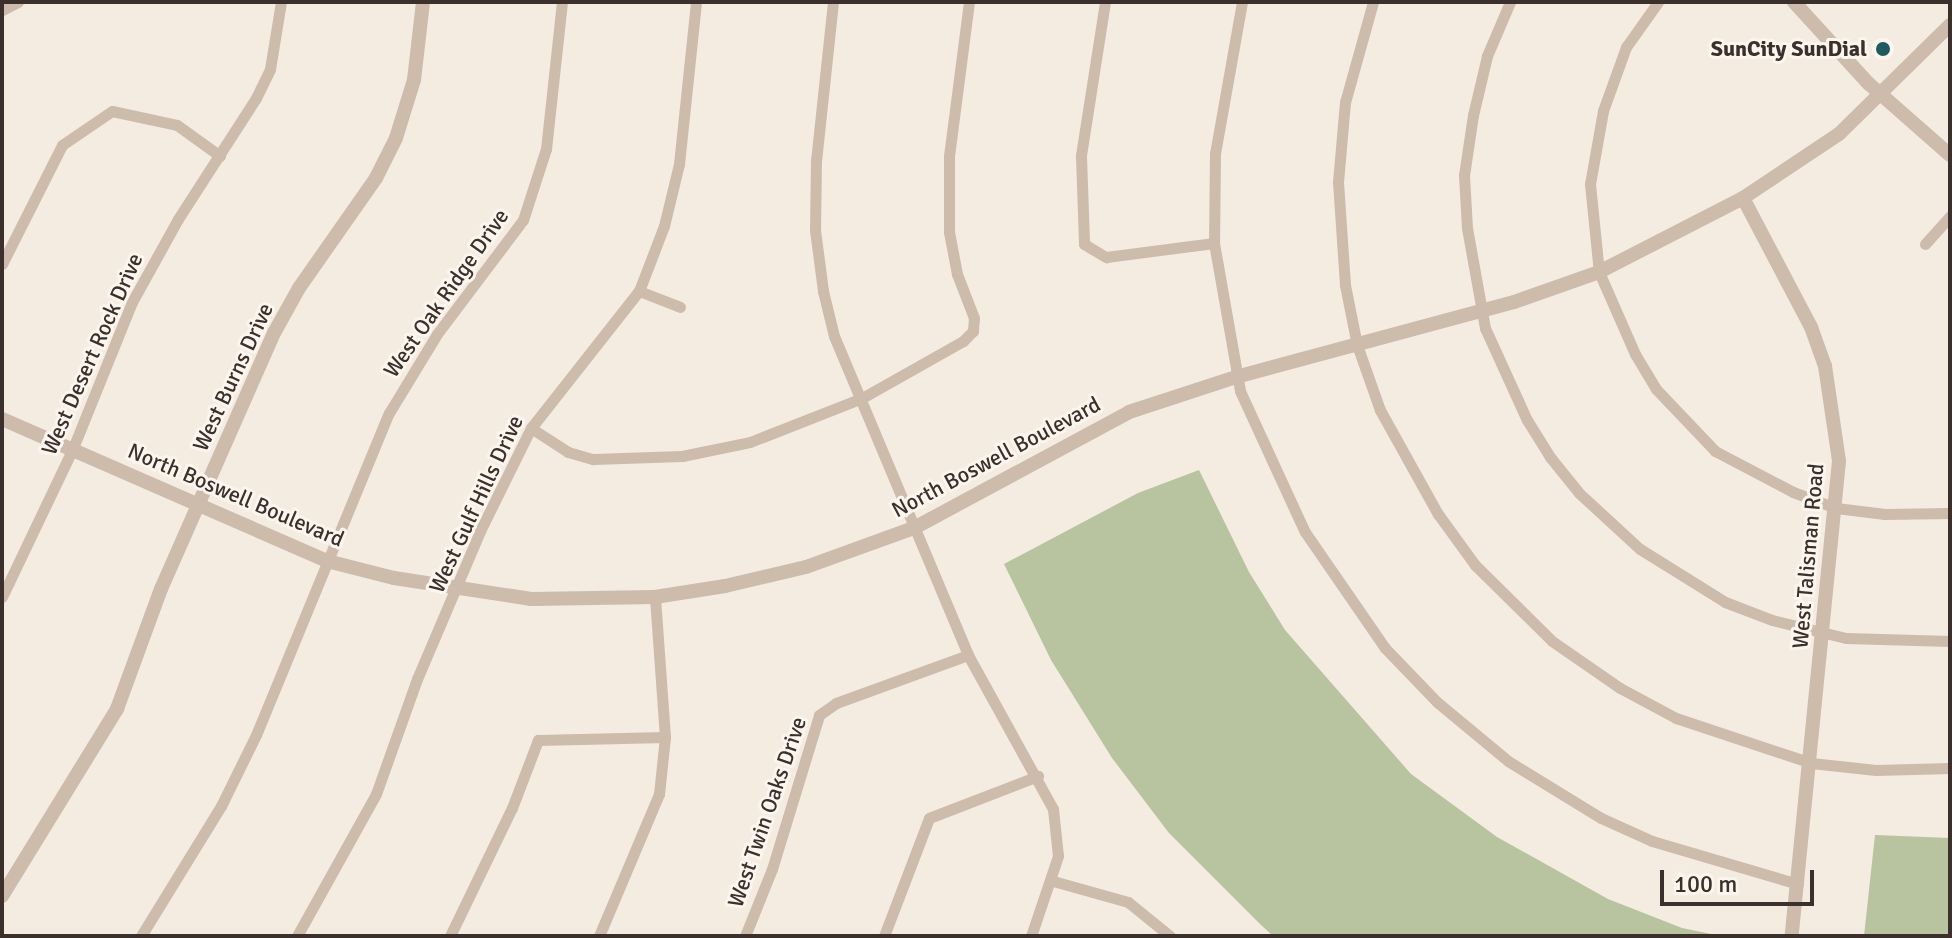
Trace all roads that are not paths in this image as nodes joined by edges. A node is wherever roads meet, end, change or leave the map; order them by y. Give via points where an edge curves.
1 (18, 2) edge
2 (281, 2) edge
3 (423, 2) edge
4 (562, 2) edge
5 (696, 2) edge
6 (833, 2) edge
7 (969, 2) edge
8 (1105, 2) edge
9 (1242, 2) edge
10 (1373, 2) edge
11 (1510, 2) edge
12 (1658, 2) edge
13 (1794, 2) edge
14 (2, 10) edge
15 (1950, 25) edge
16 (1881, 94) junction
17 (1950, 155) edge
18 (220, 156) junction
19 (1743, 198) junction
20 (1950, 216) edge
21 (1214, 243) junction
22 (1925, 244) dead end
23 (2, 264) edge
24 (1599, 272) junction
25 (639, 291) junction
26 (680, 307) dead end
27 (1480, 312) junction
28 (1357, 345) junction
29 (1236, 377) junction
30 (862, 398) junction
31 (2, 419) edge
32 (531, 428) junction
33 (73, 448) junction
34 (199, 506) junction
35 (1836, 508) junction
36 (1950, 513) edge
37 (914, 528) junction
38 (327, 561) junction
39 (457, 589) junction
40 (2, 597) edge
41 (655, 597) junction
42 (1824, 634) junction
43 (1950, 641) edge
44 (968, 655) junction
45 (665, 737) junction
46 (1811, 763) junction
47 (1950, 768) edge
48 (1038, 776) junction
49 (1053, 881) junction
50 (1798, 884) junction
51 (2, 896) edge
52 (141, 936) edge
53 (297, 936) edge
54 (450, 936) edge
55 (599, 936) edge
56 (745, 936) edge
57 (884, 936) edge
58 (1031, 936) edge
59 (1170, 936) edge
60 (1792, 936) edge

1 - 14 street
2 - 18 street, West Desert Rock Drive via 270,69
3 - 34 street, West Burns Drive via 414,80 396,138 376,178 274,333
4 - 38 street, West Oak Ridge Drive via 546,149 523,220 413,370 389,413
5 - 25 street, West Gulf Hills Drive via 679,164 664,226
6 - 30 street via 819,107 815,230 834,336
7 - 30 street via 956,70 949,193 957,274 974,318 973,331
8 - 21 street via 1081,156 1084,244 1106,257
9 - 21 street via 1215,153
10 - 28 street via 1345,102 1338,182 1342,262
11 - 27 street via 1487,56 1464,175
12 - 24 street via 1626,47 1603,111 1590,184
13 - 16 street
15 - 16 street, North Boswell Boulevard
16 - 17 street
16 - 19 street, North Boswell Boulevard via 1839,134
18 - 23 street via 177,125 112,111 62,145
18 - 33 street, West Desert Rock Drive via 132,302
19 - 24 street, North Boswell Boulevard
19 - 35 street, West Talisman Road via 1771,243 1825,366 1839,461
20 - 22 street
21 - 29 street
24 - 27 street, North Boswell Boulevard
24 - 35 street via 1635,354 1686,425 1715,451
25 - 26 street
25 - 32 street, West Gulf Hills Drive
27 - 28 street, North Boswell Boulevard
27 - 42 street via 1527,420 1550,457 1604,518 1684,580 1725,602
28 - 29 street, North Boswell Boulevard
28 - 46 street via 1380,410 1416,479 1475,565 1511,604 1552,641 1620,688 1729,739
29 - 37 street, North Boswell Boulevard via 1129,412
29 - 50 street via 1305,532 1356,611 1437,702 1508,761 1601,818 1714,863
30 - 32 street via 750,442 682,456 593,459 568,452
30 - 37 street
31 - 33 street, North Boswell Boulevard
32 - 39 street, West Gulf Hills Drive
33 - 34 street, North Boswell Boulevard
33 - 40 street, West Desert Rock Drive
34 - 38 street, North Boswell Boulevard
34 - 51 street, West Burns Drive via 117,709
35 - 36 street
35 - 42 street, West Talisman Road
37 - 41 street, North Boswell Boulevard via 806,567
37 - 44 street
38 - 39 street, North Boswell Boulevard
38 - 52 street, West Oak Ridge Drive via 221,806
39 - 41 street, North Boswell Boulevard via 531,599
39 - 53 street, West Gulf Hills Drive via 417,679 376,794
41 - 45 street
42 - 43 street
42 - 46 street, West Talisman Road
44 - 48 street
44 - 56 street, West Twin Oaks Drive via 836,703 819,715 772,869
45 - 54 street via 538,740 512,808
45 - 55 street via 659,794
46 - 47 street via 1876,770
46 - 50 street, West Talisman Road
48 - 49 street via 1059,830
48 - 57 street via 929,818
49 - 58 street
49 - 59 street via 1128,902
50 - 60 street, West Talisman Road

